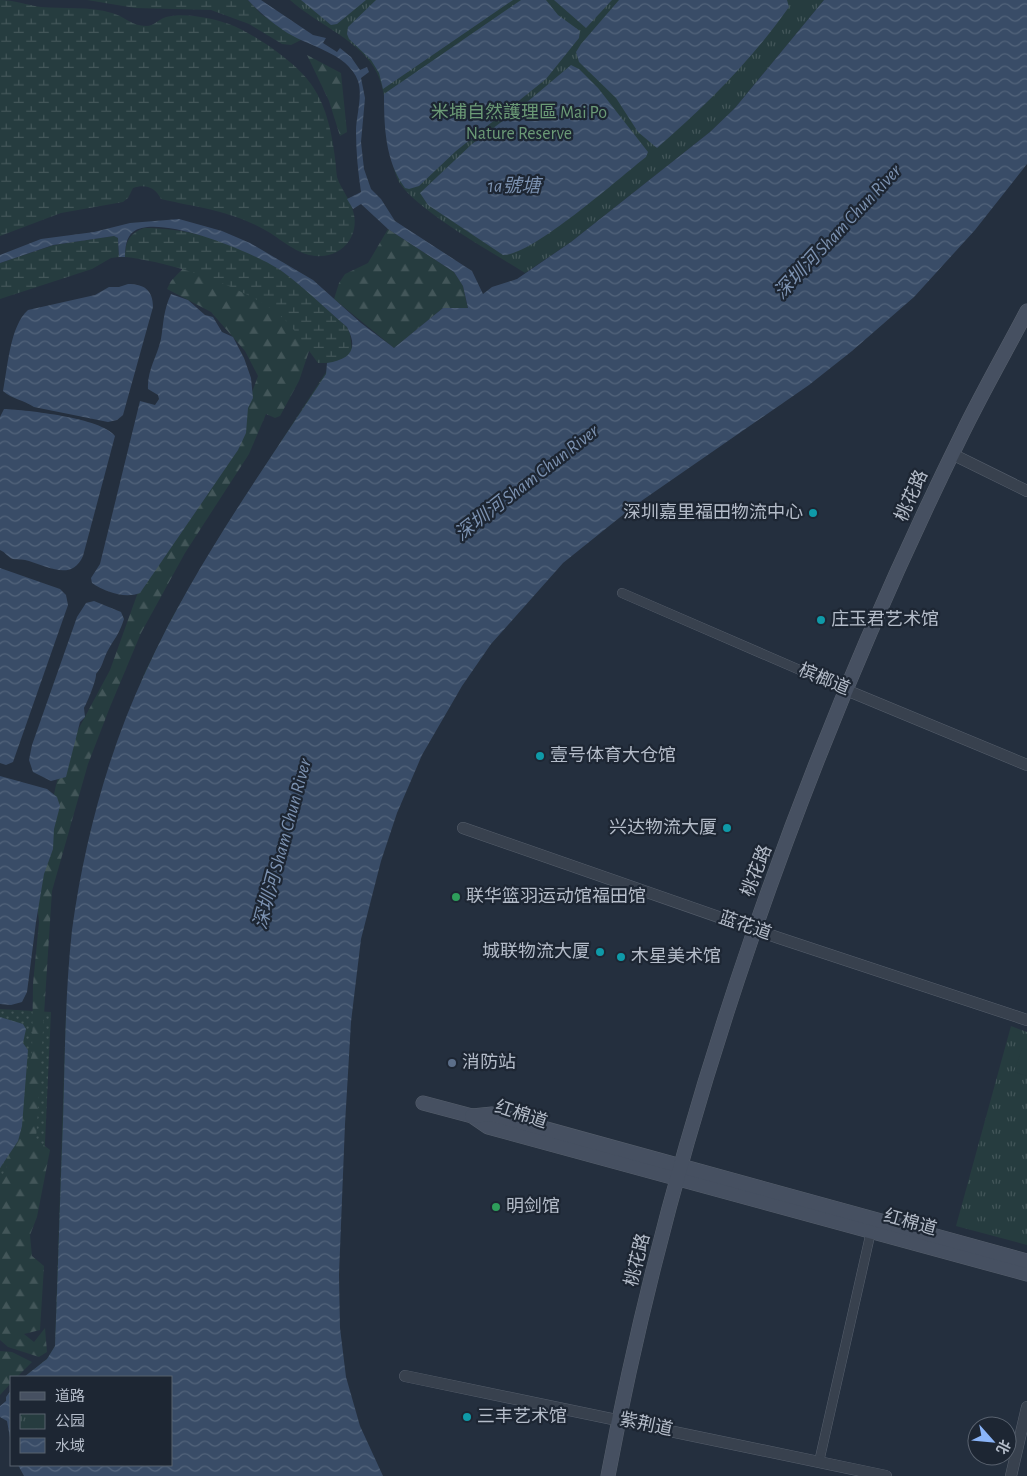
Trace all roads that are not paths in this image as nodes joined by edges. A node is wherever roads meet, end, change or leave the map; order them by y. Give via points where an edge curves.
1 (1027, 311) edge
2 (952, 454) junction
3 (1027, 491) edge
4 (622, 593) dead end
5 (846, 690) junction
6 (1027, 765) edge
7 (463, 828) dead end
8 (755, 929) junction
9 (1027, 1020) edge
10 (423, 1103) dead end
11 (678, 1172) junction
12 (872, 1225) junction
13 (1027, 1261) edge
14 (1027, 1274) edge
15 (405, 1376) dead end
16 (1027, 1407) edge
17 (619, 1420) junction
18 (819, 1462) junction
19 (608, 1476) edge
20 (886, 1476) edge
21 (1011, 1476) edge

1 - 2 main road, 桃花路
2 - 3 street
2 - 5 main road, 桃花路
4 - 5 street, 槟榔道
5 - 6 street, 槟榔道
5 - 8 main road, 桃花路
7 - 8 street, 蓝花道
8 - 9 street, 蓝花道
8 - 11 main road, 桃花路
10 - 11 main road, 红棉道 via 472,1116 488,1127
11 - 12 main road, 红棉道
11 - 17 main road, 桃花路
12 - 13 main road, 红棉道
12 - 14 main road, 红棉道
12 - 18 street
15 - 17 street, 紫荆道
16 - 21 street
17 - 18 street, 紫荆道
17 - 19 main road, 桃花路
18 - 20 street, 紫荆道

